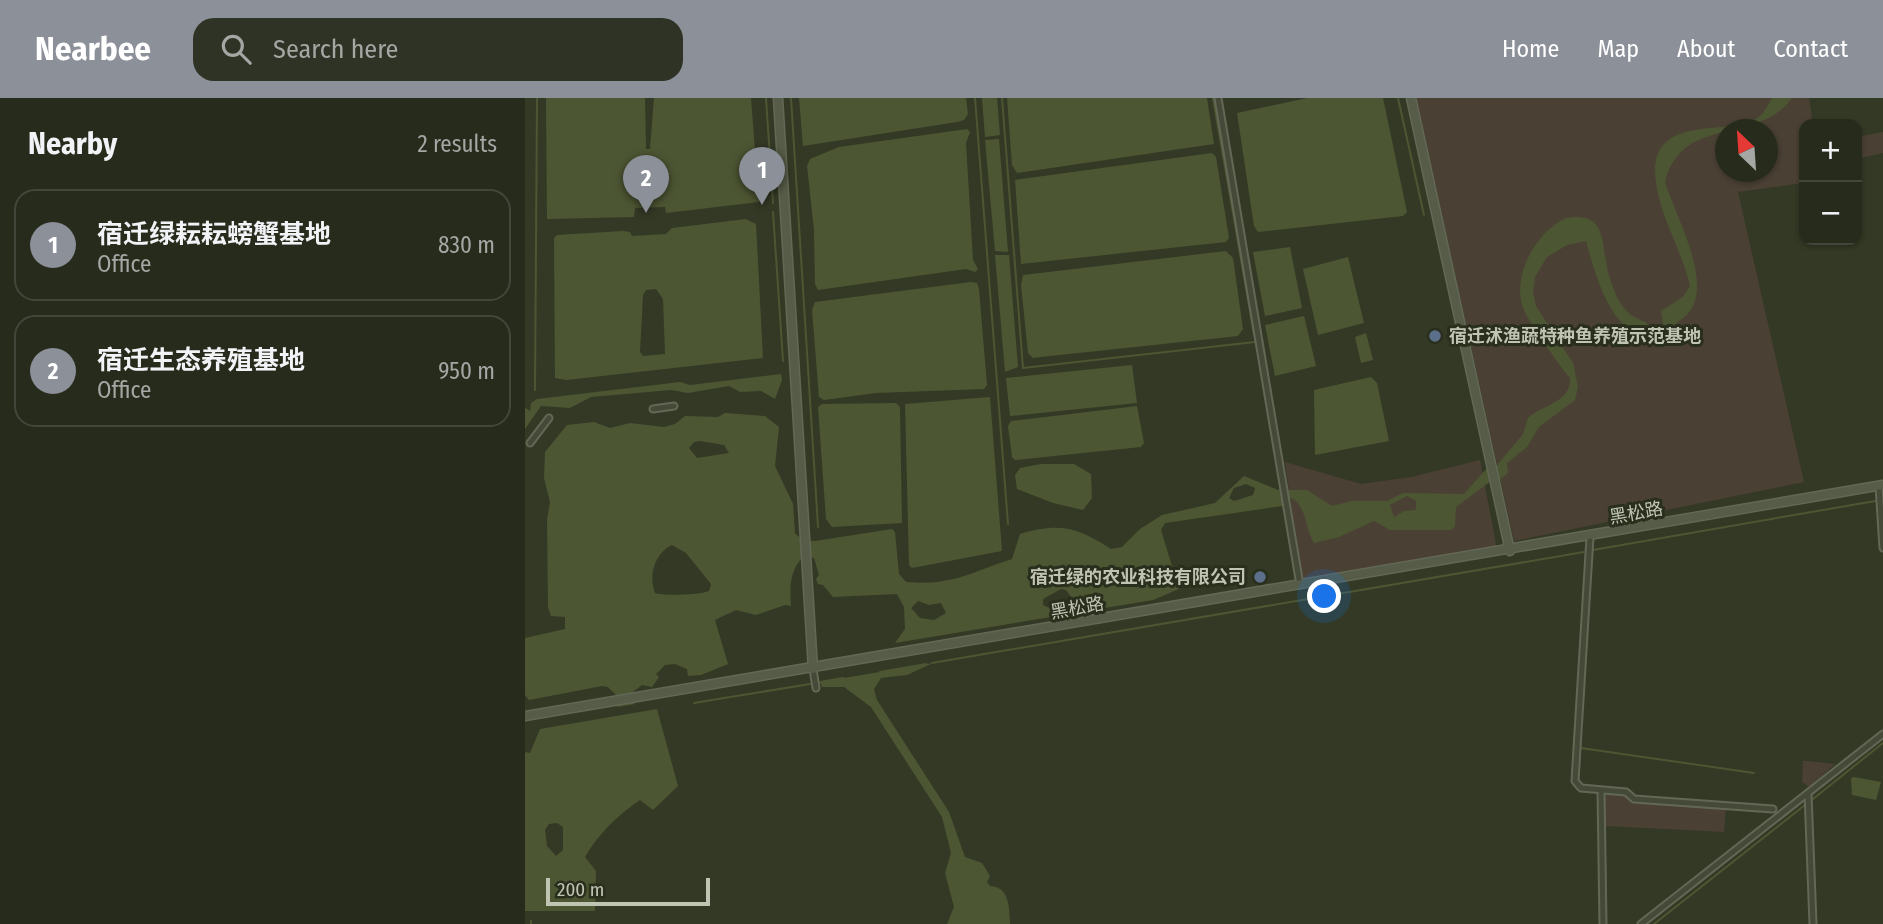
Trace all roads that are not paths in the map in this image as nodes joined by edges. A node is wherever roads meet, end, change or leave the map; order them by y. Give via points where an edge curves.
1 (779, 98) edge
2 (1218, 98) edge
3 (1411, 98) edge
4 (674, 406) dead end
5 (653, 409) dead end
6 (549, 418) dead end
7 (530, 443) dead end
8 (1881, 486) edge
9 (1590, 537) junction
10 (1883, 548) edge
11 (1510, 551) junction
12 (1300, 586) junction
13 (814, 672) junction
14 (816, 688) dead end
15 (525, 716) edge
16 (1883, 734) edge
17 (1601, 790) junction
18 (1808, 793) junction
19 (1773, 809) dead end
20 (1603, 924) edge
21 (1641, 924) edge
22 (1813, 924) edge

1 - 13 street
2 - 12 street
3 - 11 street
4 - 5 street
6 - 7 street
8 - 9 street, 黑松路
8 - 10 street
9 - 11 street, 黑松路
9 - 17 street via 1575,781 1581,788
11 - 12 street, 黑松路
12 - 13 street, 黑松路
13 - 14 street
13 - 15 street, 黑松路
16 - 18 street
17 - 19 street via 1626,792 1633,799
17 - 20 street
18 - 21 street
18 - 22 street

